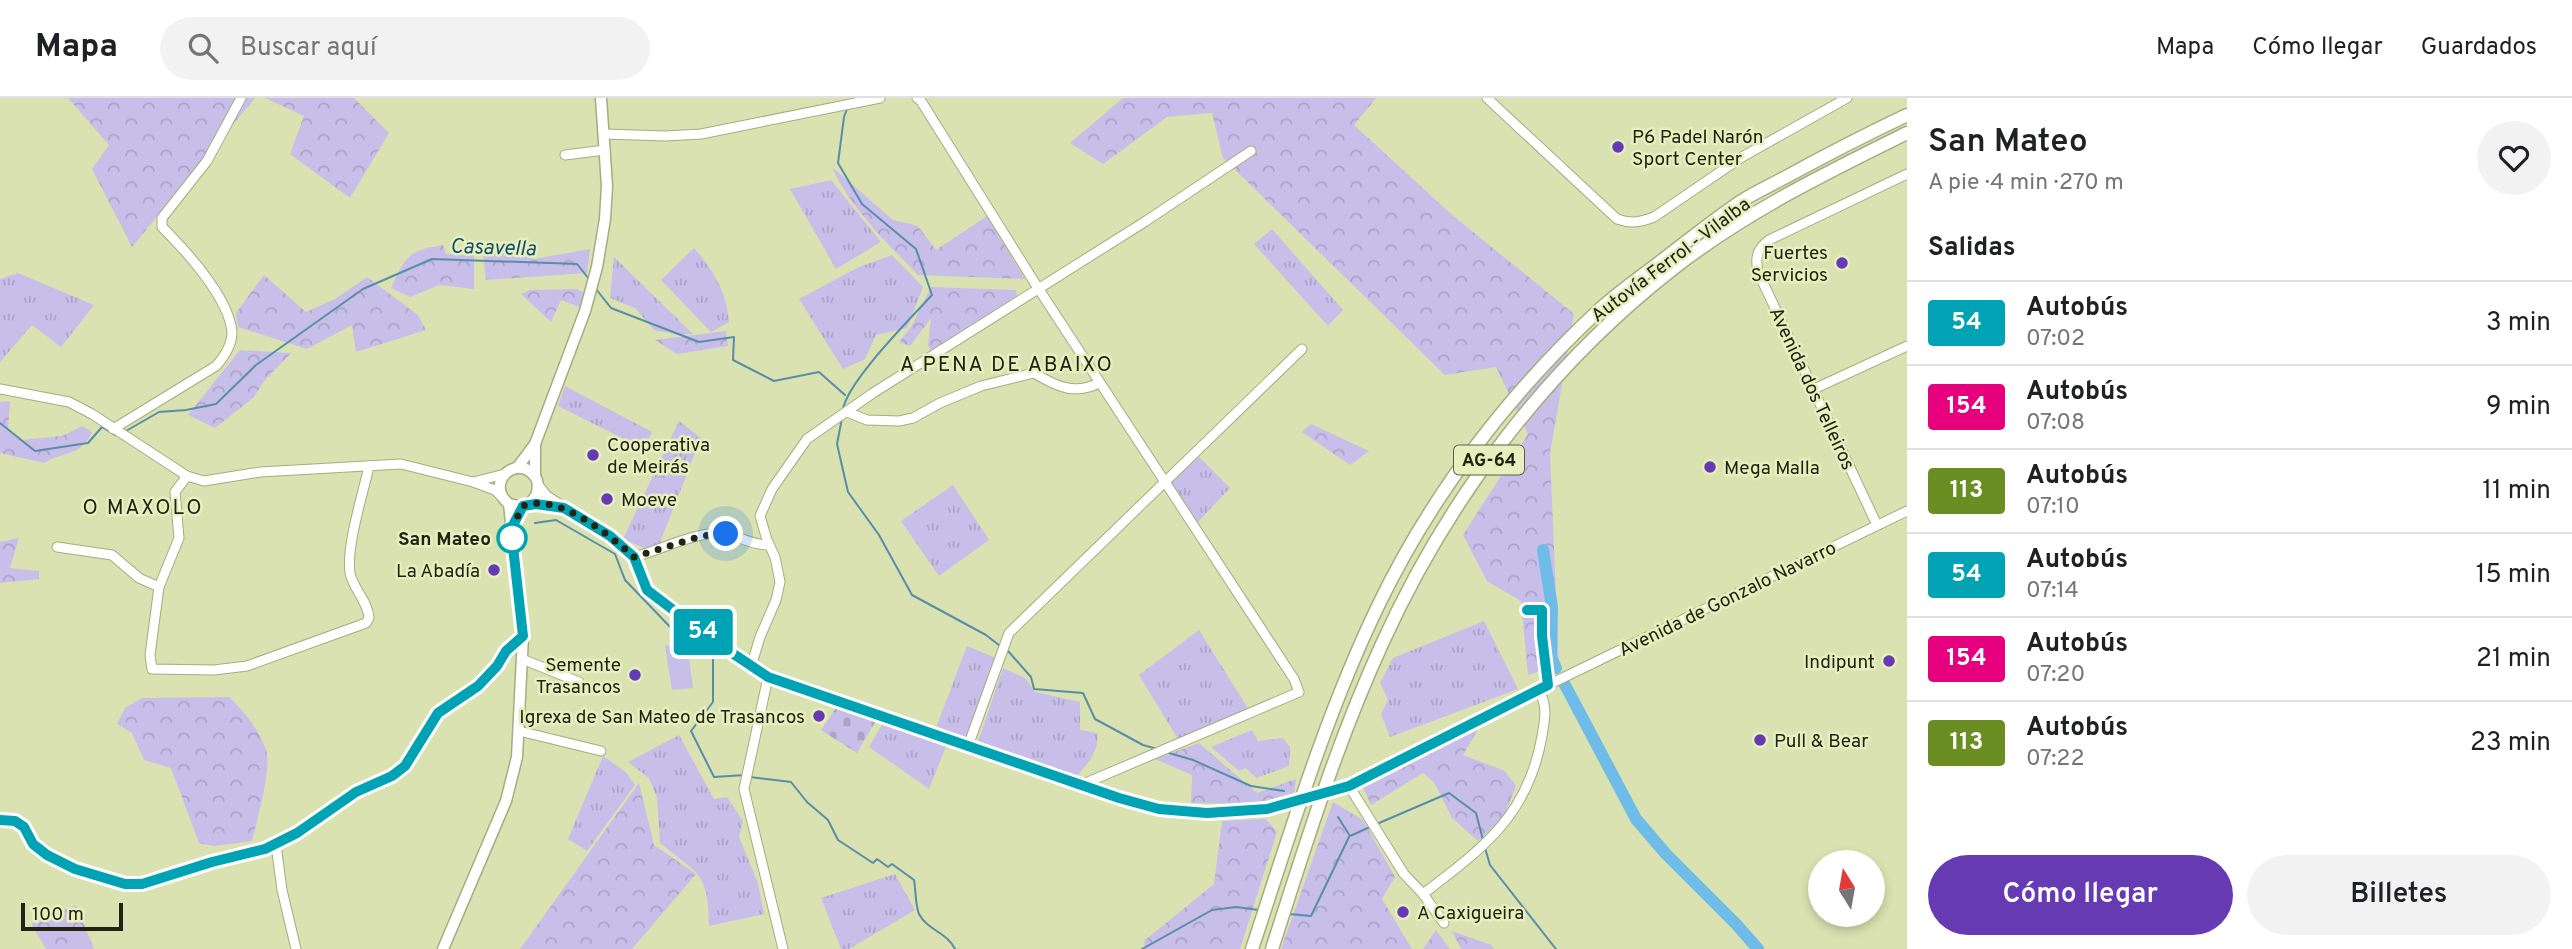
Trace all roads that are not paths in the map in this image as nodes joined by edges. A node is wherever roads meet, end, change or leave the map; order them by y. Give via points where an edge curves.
1 (241, 98) edge
2 (601, 98) edge
3 (880, 98) edge
4 (917, 98) edge
5 (1488, 98) edge
6 (1847, 98) edge
7 (1907, 107) edge
8 (1907, 115) edge
9 (1907, 133) edge
10 (604, 134) junction
11 (605, 150) junction
12 (1251, 151) dead end
13 (565, 155) dead end
14 (1907, 174) edge
15 (1742, 201) junction
16 (1038, 288) junction
17 (1907, 346) edge
18 (1302, 349) dead end
19 (1099, 383) junction
20 (0, 389) edge
21 (1814, 389) junction
22 (844, 415) junction
23 (113, 429) junction
24 (535, 444) junction
25 (369, 466) junction
26 (517, 468) junction
27 (505, 474) junction
28 (187, 476) junction
29 (537, 480) junction
30 (1165, 481) junction
31 (473, 482) junction
32 (507, 502) junction
33 (526, 505) junction
34 (564, 508) junction
35 (1907, 511) edge
36 (1877, 525) junction
37 (511, 529) junction
38 (769, 545) junction
39 (57, 547) dead end
40 (634, 557) junction
41 (159, 587) junction
42 (1527, 610) dead end
43 (523, 636) junction
44 (522, 659) junction
45 (751, 667) junction
46 (768, 677) junction
47 (579, 682) dead end
48 (1548, 685) junction
49 (1538, 690) junction
50 (519, 731) junction
51 (968, 746) junction
52 (601, 751) dead end
53 (1080, 785) junction
54 (1349, 786) junction
55 (0, 820) edge
56 (276, 845) junction
57 (1423, 894) junction
58 (1444, 923) dead end
59 (296, 949) edge
60 (443, 949) edge
61 (783, 949) edge
62 (1252, 949) edge
63 (1272, 949) edge

1 - 23 street via 207,161 162,218 162,227 219,299 232,335 227,352 216,366
2 - 10 main road
3 - 10 street via 701,135
4 - 16 street
5 - 6 street via 1602,207 1625,222 1654,217 1742,158
7 - 15 highway via 1791,169
8 - 15 highway, Autovía Ferrol - Vilalba / AG-64
9 - 63 highway, Autovía Ferrol - Vilalba / AG-64 via 1793,190 1675,267 1572,362 1494,452 1421,566 1382,644 1352,714
10 - 11 main road
11 - 13 street
11 - 24 main road via 605,219 597,267 585,312
12 - 16 street
14 - 21 street, Avenida dos Telleiros via 1761,246 1755,260 1758,272
15 - 62 highway, Autovía Ferrol - Vilalba / AG-64 via 1601,308 1510,402 1461,466 1418,533 1356,653
16 - 19 street
16 - 22 street
17 - 21 street
18 - 30 street
19 - 22 street via 1085,390 1054,385 1034,373 981,386 913,418 867,420
19 - 30 street
20 - 23 street via 69,402
21 - 36 street, Avenida dos Telleiros
22 - 38 street via 807,439 772,489 760,516
23 - 28 street
24 - 26 main road
24 - 29 main road
25 - 28 street via 260,472 204,481
25 - 31 street via 401,464
25 - 41 street via 350,555 352,581 369,612 366,623 247,666 152,669
26 - 27 main road
26 - 29 main road via 530,471
27 - 31 street
27 - 32 main road via 500,489
28 - 41 street via 175,492 179,538
29 - 33 main road via 537,496
29 - 34 street via 547,496
30 - 51 street via 1009,633
30 - 53 street via 1299,692
31 - 32 street via 495,490
32 - 33 main road
32 - 37 main road
33 - 34 street
33 - 37 main road
34 - 40 street
35 - 36 street, Avenida de Gonzalo Navarro
36 - 48 street, Avenida de Gonzalo Navarro
37 - 43 main road
38 - 40 street via 726,534 701,536
38 - 45 street via 780,582
39 - 41 street via 112,555 139,578
40 - 45 street, Avenida de Gonzalo Navarro via 647,590
42 - 48 street via 1542,610
43 - 44 main road
43 - 56 street via 478,686 438,713 405,766
44 - 47 street
44 - 50 main road
45 - 46 street, Avenida de Gonzalo Navarro
46 - 51 street, Avenida de Gonzalo Navarro
46 - 61 street via 744,789
48 - 49 street, Avenida de Gonzalo Navarro
49 - 54 street, Avenida de Gonzalo Navarro
49 - 57 street via 1545,704 1541,744 1514,811 1481,849
50 - 52 street
50 - 60 main road via 506,801
51 - 53 street, Avenida de Gonzalo Navarro
53 - 54 street, Avenida de Gonzalo Navarro, bridge via 1159,809 1207,813 1267,809
54 - 57 street via 1404,874
55 - 56 street via 24,827 33,844 47,855 125,884 142,884
56 - 59 street
57 - 58 street

